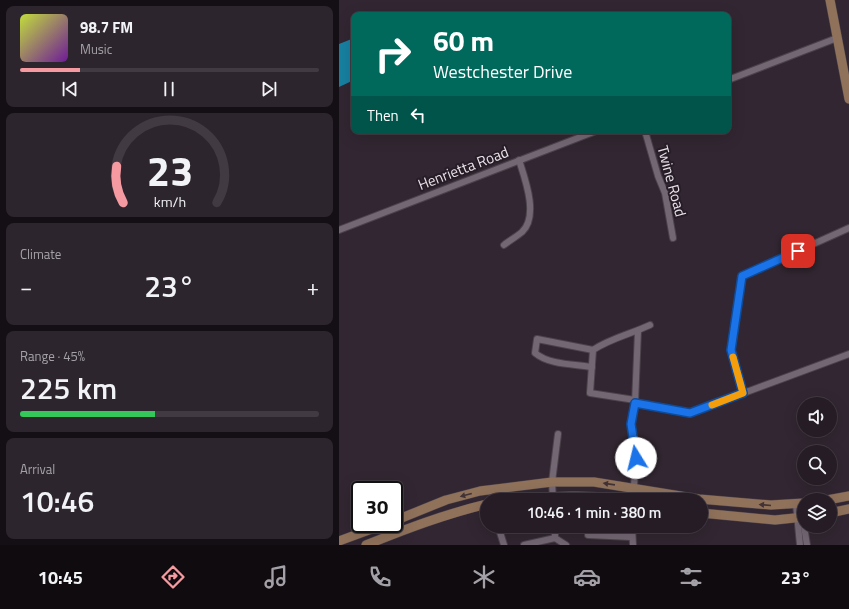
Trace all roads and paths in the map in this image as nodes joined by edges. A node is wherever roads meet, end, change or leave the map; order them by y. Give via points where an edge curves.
1 (830, 0) edge
2 (837, 38) junction
3 (731, 79) edge
4 (849, 99) edge
5 (588, 134) edge
6 (646, 134) edge
7 (519, 160) junction
8 (849, 228) edge
9 (339, 230) edge
10 (673, 238) dead end
11 (504, 245) dead end
12 (650, 325) dead end
13 (638, 331) junction
14 (593, 350) junction
15 (849, 354) edge
16 (592, 367) junction
17 (743, 393) junction
18 (635, 402) junction
19 (558, 434) dead end
20 (552, 492) edge
21 (566, 493) edge
22 (624, 493) edge
23 (632, 493) edge
24 (849, 496) edge
25 (837, 499) edge
26 (446, 500) junction
27 (708, 500) edge
28 (797, 504) edge
29 (480, 506) edge
30 (849, 509) edge
31 (837, 511) edge
32 (451, 514) junction
33 (708, 514) edge
34 (403, 517) edge
35 (797, 520) edge
36 (361, 533) edge
37 (500, 533) edge
38 (555, 533) edge
39 (631, 533) edge
40 (801, 533) edge
41 (805, 533) edge
42 (588, 536) dead end
43 (631, 537) junction
44 (555, 538) junction
45 (339, 541) edge
46 (367, 545) edge
47 (504, 545) edge
48 (524, 545) edge
49 (566, 545) edge
50 (633, 545) edge
51 (800, 545) edge
52 (807, 545) edge

1 - 2 main road
2 - 3 street
2 - 4 main road
5 - 7 street, Henrietta Road
6 - 10 street, Twine Road via 665,194
7 - 9 street, Henrietta Road
7 - 11 street via 527,185 529,220 522,232
8 - 17 street via 742,276 731,350
12 - 13 street
13 - 14 street via 607,340
13 - 18 street
14 - 16 street
14 - 16 street via 537,339 535,353 547,360
15 - 17 street
16 - 18 street via 589,393
17 - 18 street via 690,413
18 - 23 street via 631,424 636,458
19 - 20 street
20 - 21 main road
22 -> 20 main road via 594,482
20 -> 26 main road via 480,491
24 - 25 main road
26 - 32 main road
26 - 34 main road
28 -> 27 main road via 771,505
29 - 32 main road
30 - 31 main road
32 - 46 main road
33 - 35 main road
36 - 45 main road
37 - 47 street
38 - 44 street
39 - 43 street
40 - 51 street
41 - 52 street
42 - 43 street
43 - 50 street
44 - 48 street
44 - 49 street

